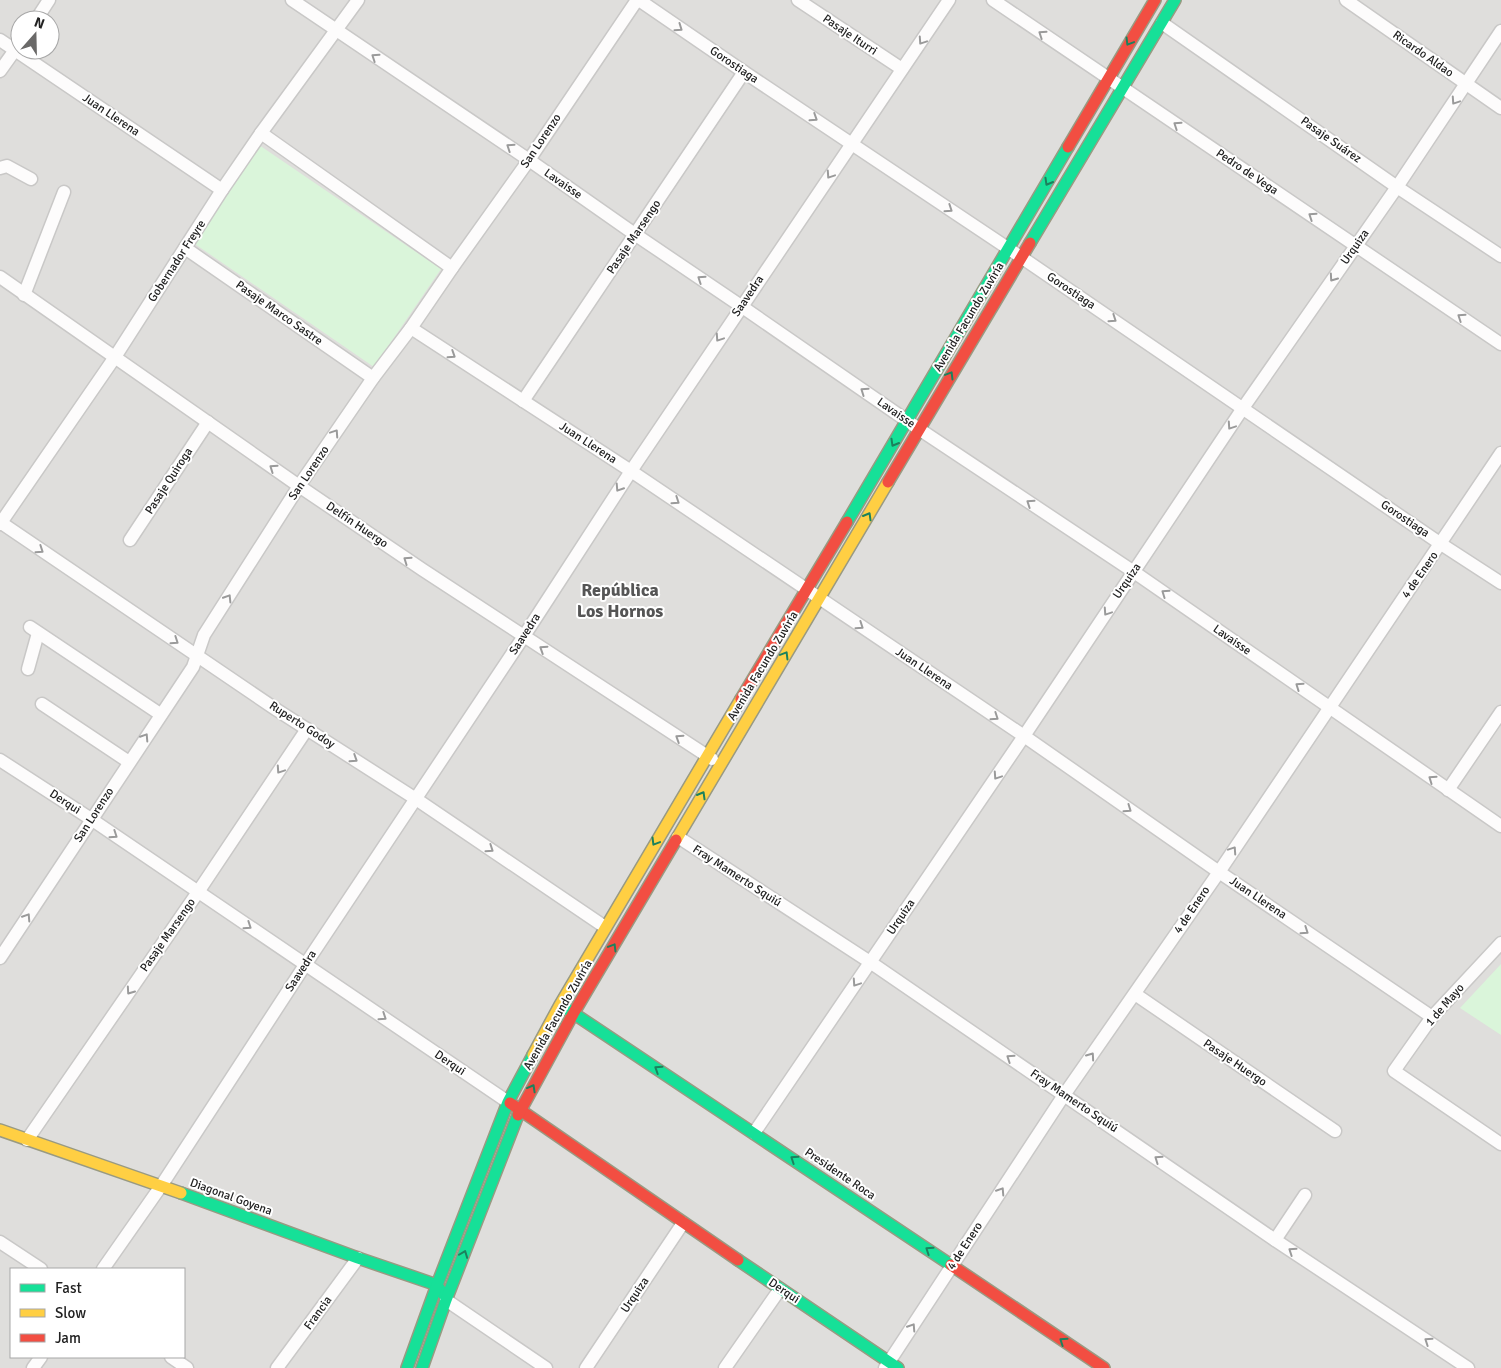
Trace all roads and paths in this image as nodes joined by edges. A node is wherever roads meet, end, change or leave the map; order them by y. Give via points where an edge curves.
1 (292, 0) edge
2 (358, 0) edge
3 (638, 0) edge
4 (798, 0) edge
5 (949, 0) edge
6 (993, 0) edge
7 (1154, 0) edge
8 (1175, 0) edge
9 (1346, 0) edge
10 (1162, 23) junction
11 (1501, 30) edge
12 (336, 31) junction
13 (10, 57) edge
14 (38, 60) edge
15 (902, 69) junction
16 (0, 71) edge
17 (744, 72) junction
18 (1107, 78) junction
19 (1466, 84) junction
20 (1122, 88) junction
21 (1501, 108) edge
22 (261, 133) junction
23 (852, 143) junction
24 (529, 160) junction
25 (0, 168) edge
26 (31, 180) dead end
27 (1397, 186) junction
28 (222, 190) junction
29 (64, 192) dead end
30 (636, 235) junction
31 (1356, 246) junction
32 (185, 248) junction
33 (1008, 249) junction
34 (1501, 256) edge
35 (1021, 257) junction
36 (452, 268) junction
37 (0, 278) edge
38 (24, 294) junction
39 (741, 306) junction
40 (411, 328) junction
41 (1501, 344) edge
42 (115, 357) junction
43 (373, 378) junction
44 (523, 401) junction
45 (1243, 408) junction
46 (907, 420) junction
47 (208, 422) junction
48 (919, 429) junction
49 (1501, 453) edge
50 (631, 470) junction
51 (299, 486) junction
52 (0, 523) edge
53 (130, 540) dead end
54 (1441, 544) junction
55 (1134, 572) junction
56 (1501, 583) edge
57 (807, 591) junction
58 (819, 598) junction
59 (524, 636) junction
60 (197, 655) junction
61 (28, 669) dead end
62 (42, 704) dead end
63 (1329, 707) junction
64 (1501, 712) edge
65 (160, 714) junction
66 (307, 729) junction
67 (1024, 736) junction
68 (706, 756) junction
69 (0, 760) edge
70 (129, 762) junction
71 (720, 764) junction
72 (1448, 790) junction
73 (416, 799) junction
74 (91, 819) junction
75 (1501, 826) edge
76 (678, 837) junction
77 (1219, 872) junction
78 (198, 892) junction
79 (605, 926) junction
80 (1501, 943) edge
81 (0, 958) edge
82 (870, 962) junction
83 (305, 965) junction
84 (1135, 994) junction
85 (560, 1005) junction
86 (573, 1014) junction
87 (1432, 1017) junction
88 (1064, 1095) junction
89 (508, 1102) junction
90 (520, 1110) junction
91 (0, 1130) edge
92 (1335, 1131) dead end
93 (754, 1133) junction
94 (27, 1140) junction
95 (1501, 1144) edge
96 (161, 1186) junction
97 (1305, 1195) dead end
98 (683, 1223) junction
99 (1275, 1240) junction
100 (0, 1242) edge
101 (358, 1258) junction
102 (952, 1265) junction
103 (39, 1268) edge
104 (104, 1268) edge
105 (437, 1285) junction
106 (780, 1289) junction
107 (446, 1300) junction
108 (172, 1358) edge
109 (891, 1366) edge
110 (187, 1368) edge
111 (277, 1368) edge
112 (407, 1368) edge
113 (422, 1368) edge
114 (546, 1368) edge
115 (586, 1368) edge
116 (725, 1368) edge
117 (1104, 1368) edge
118 (1468, 1368) edge

1 - 12 street, Lavaisse
2 - 12 street, Gobernador Freyre
3 -> 17 street, Gorostiaga
3 - 24 street, San Lorenzo
4 - 15 street, Pasaje Iturri
5 -> 15 street, Saavedra
18 -> 6 street, Pedro de Vega
7 -> 18 main road, Avenida Facundo Zuviría
8 - 10 main road, Avenida Facundo Zuviría
9 - 19 street, Ricardo Aldao
10 - 20 main road, Avenida Facundo Zuviría
10 - 27 street, Pasaje Suárez
11 - 19 street, Urquiza
12 - 22 street, Gobernador Freyre
24 -> 12 street, Lavaisse
13 - 16 street
14 - 28 street, Juan Llerena
15 - 23 street, Saavedra
17 -> 23 street, Gorostiaga
17 - 30 street, Pasaje Marsengo
18 - 20 street, Pedro de Vega
18 -> 33 main road, Avenida Facundo Zuviría
19 - 21 street, Ricardo Aldao
19 -> 27 street, Urquiza
31 -> 20 street, Pedro de Vega
20 - 35 main road, Avenida Facundo Zuviría
22 - 28 street, Gobernador Freyre
22 - 36 street
23 -> 33 street, Gorostiaga
23 -> 39 street, Saavedra
24 - 30 street, Lavaisse
24 - 36 street, San Lorenzo
25 - 26 street via 7,166
27 - 31 street, Urquiza
27 - 34 street, Pasaje Suárez
28 - 32 street, Gobernador Freyre
29 - 38 street
39 -> 30 street, Lavaisse
30 - 44 street, Pasaje Marsengo
41 -> 31 street, Pedro de Vega
31 -> 45 street, Urquiza
32 - 42 street, Gobernador Freyre
32 - 43 street, Pasaje Marco Sastre
33 - 35 street, Gorostiaga
33 - 46 main road, Avenida Facundo Zuviría
35 -> 45 street, Gorostiaga
48 -> 35 main road, Avenida Facundo Zuviría
36 - 40 street, San Lorenzo
37 - 38 street, Delfín Huergo
38 - 42 street, Delfín Huergo
46 -> 39 street, Lavaisse
39 -> 50 street, Saavedra
40 - 43 street, San Lorenzo
40 -> 44 street, Juan Llerena
42 - 47 street, Delfín Huergo
42 - 52 street, Gobernador Freyre
51 -> 43 street, San Lorenzo
44 - 50 street, Juan Llerena
45 - 54 street, Gorostiaga
45 -> 55 street, Urquiza
46 - 48 street, Lavaisse
46 -> 57 main road, Avenida Facundo Zuviría
51 -> 47 street, Delfín Huergo
47 - 53 street, Pasaje Quiroga
55 -> 48 street, Lavaisse
58 -> 48 main road, Avenida Facundo Zuviría
49 - 54 street, 4 de Enero
50 -> 57 street, Juan Llerena
50 -> 59 street, Saavedra
59 -> 51 street, Delfín Huergo
60 -> 51 street, San Lorenzo via 204,635
52 -> 60 street, Ruperto Godoy
54 - 56 street, Gorostiaga
54 - 63 street, 4 de Enero
63 -> 55 street, Lavaisse
55 -> 67 street, Urquiza
57 - 58 street, Juan Llerena
57 - 68 main road, Avenida Facundo Zuviría
58 -> 67 street, Juan Llerena
71 -> 58 main road, Avenida Facundo Zuviría
68 -> 59 street, Delfín Huergo
59 - 73 street, Saavedra
60 - 65 street, San Lorenzo via 193,667
60 - 66 street, Ruperto Godoy
61 - 65 street via 34,630
62 - 70 street
72 -> 63 street, Lavaisse
77 -> 63 street, 4 de Enero
64 - 72 street
70 -> 65 street, San Lorenzo
66 -> 73 street, Ruperto Godoy
66 -> 78 street, Pasaje Marsengo
67 -> 77 street, Juan Llerena
67 -> 82 street, Urquiza
68 - 71 street, Delfín Huergo
68 -> 79 main road, Avenida Facundo Zuviría
69 - 74 street, Derqui
70 - 74 street, San Lorenzo
76 -> 71 main road, Avenida Facundo Zuviría
72 - 75 street, Lavaisse
73 -> 79 street, Ruperto Godoy
73 - 83 street, Saavedra
74 -> 78 street, Derqui
81 -> 74 street, San Lorenzo
76 - 82 street, Fray Mamerto Squiú
86 -> 76 main road, Avenida Facundo Zuviría
77 - 84 street, 4 de Enero
77 -> 87 street, Juan Llerena
78 -> 83 street, Derqui
78 -> 94 street, Pasaje Marsengo
79 - 85 main road, Avenida Facundo Zuviría
80 - 87 street, 1 de Mayo
88 -> 82 street, Fray Mamerto Squiú
82 -> 93 street, Urquiza
83 -> 89 street, Derqui
83 - 96 street, Saavedra
88 -> 84 street, 4 de Enero
84 - 92 street, Pasaje Huergo
85 - 86 main road, Presidente Roca
85 - 89 main road, Avenida Facundo Zuviría
90 -> 86 main road, Avenida Facundo Zuviría
93 -> 86 main road, Presidente Roca
87 - 95 street, 1 de Mayo via 1394,1071
99 -> 88 street, Fray Mamerto Squiú
102 -> 88 street, 4 de Enero
89 - 90 main road, Derqui
89 - 105 main road, Avenida Facundo Zuviría
90 - 98 main road, Derqui
107 -> 90 main road, Avenida Facundo Zuviría
91 - 94 main road, Diagonal Goyena
102 -> 93 main road, Presidente Roca
94 - 96 main road, Diagonal Goyena
96 - 101 main road, Diagonal Goyena
96 - 104 street, Saavedra
97 - 99 street
98 - 106 main road, Derqui
98 - 115 street, Urquiza
118 -> 99 street, Fray Mamerto Squiú
100 - 103 street
101 - 105 main road, Diagonal Goyena
101 - 111 street, Francia
109 -> 102 street, 4 de Enero
117 -> 102 main road, Presidente Roca
105 - 107 main road
105 - 112 main road, Avenida Facundo Zuviría
106 - 109 main road, Derqui
106 - 116 street
107 - 113 main road, Avenida Facundo Zuviría
107 - 114 street
108 - 110 street

